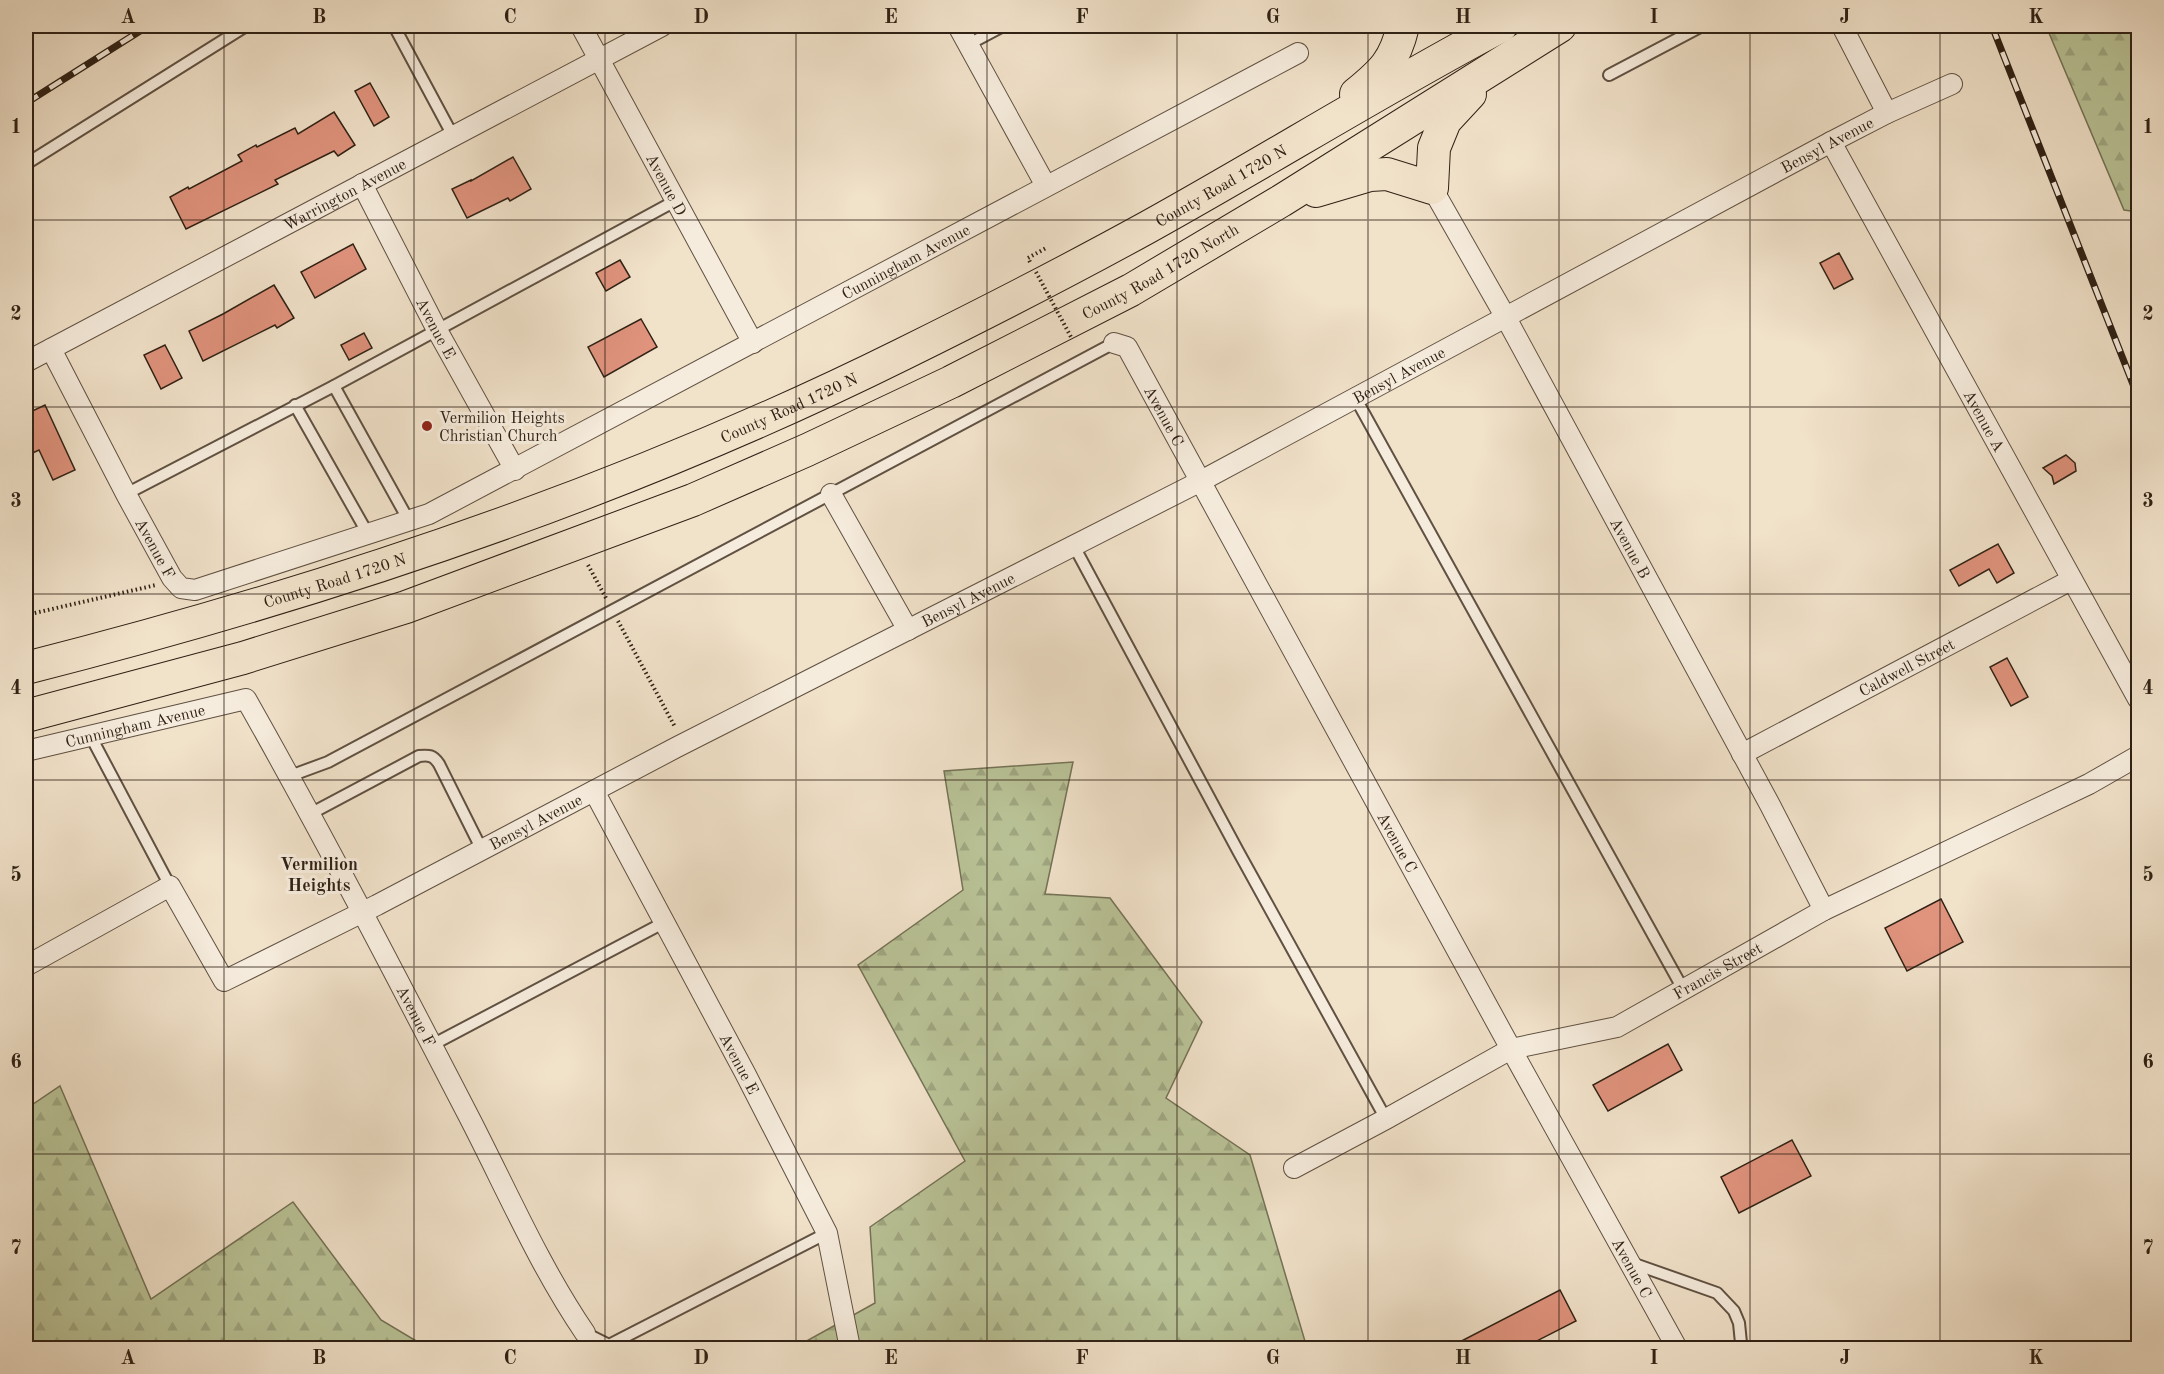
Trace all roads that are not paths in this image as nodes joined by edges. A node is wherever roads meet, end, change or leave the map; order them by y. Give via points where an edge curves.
1 (246, 26) edge
2 (394, 26) edge
3 (581, 26) edge
4 (662, 26) edge
5 (958, 26) edge
6 (1003, 26) edge
7 (1403, 26) edge
8 (1501, 26) edge
9 (1560, 26) edge
10 (1702, 26) edge
11 (1842, 26) edge
12 (969, 44) junction
13 (1298, 53) dead end
14 (600, 59) junction
15 (1497, 64) junction
16 (1609, 75) dead end
17 (1952, 84) dead end
18 (1887, 113) junction
19 (453, 136) junction
20 (1831, 142) junction
21 (1294, 144) junction
22 (26, 165) edge
23 (362, 184) junction
24 (1046, 186) junction
25 (1431, 188) junction
26 (677, 200) junction
27 (1281, 201) junction
28 (1505, 316) junction
29 (437, 330) junction
30 (753, 343) junction
31 (1114, 344) joint
32 (51, 349) junction
33 (26, 362) edge
34 (334, 386) junction
35 (1356, 399) junction
36 (295, 405) junction
37 (515, 470) junction
38 (1201, 481) junction
39 (126, 494) junction
40 (831, 494) junction
41 (409, 521) junction
42 (368, 534) junction
43 (1074, 546) junction
44 (2071, 580) junction
45 (909, 630) junction
46 (26, 668) edge
47 (2136, 688) edge
48 (246, 699) joint
49 (26, 716) edge
50 (90, 735) junction
51 (26, 751) edge
52 (1742, 754) junction
53 (2139, 756) edge
54 (290, 776) junction
55 (594, 791) junction
56 (310, 814) junction
57 (482, 850) junction
58 (170, 886) junction
59 (1824, 910) junction
60 (362, 912) junction
61 (665, 922) junction
62 (26, 966) edge
63 (1683, 989) junction
64 (432, 1045) junction
65 (1511, 1049) junction
66 (1386, 1119) junction
67 (1294, 1168) dead end
68 (827, 1233) junction
69 (1629, 1262) junction
70 (585, 1333) joint
71 (850, 1348) edge
72 (1677, 1348) edge
73 (1738, 1348) edge

1 - 22 lane
2 - 19 lane
3 - 14 street, Avenue D
4 - 14 street, Warrington Avenue
5 - 12 street
6 - 12 lane
7 - 21 main road via 1398,46 1383,72
8 - 21 main road, County Road 1720 N
9 - 15 main road
10 - 16 lane
11 - 18 street
12 - 24 street
13 - 24 street, Cunningham Avenue
14 - 19 street, Warrington Avenue
14 - 26 street, Avenue D
15 - 25 main road via 1445,121 1434,148
15 - 27 main road, County Road 1720 North
17 - 18 street, Bensyl Avenue
18 - 20 street, Bensyl Avenue
19 - 23 street, Warrington Avenue
20 - 28 street, Bensyl Avenue
20 - 44 street, Avenue A
21 - 46 main road, County Road 1720 N via 1146,228 901,355 695,450 502,524 298,592
23 - 29 street, Avenue E
23 - 32 street, Warrington Avenue
24 - 30 street, Cunningham Avenue
25 - 27 main road via 1387,174 1370,175
25 - 28 street, Avenue B
26 - 29 lane
26 - 30 street, Avenue D
27 - 49 main road, County Road 1720 North via 1120,295 951,382 693,500 406,607 243,658
28 - 35 street, Bensyl Avenue
28 - 52 street, Avenue B
29 - 34 lane
29 - 37 street, Avenue E
30 - 37 street, Cunningham Avenue
31 - 38 street, Avenue C via 1127,347
31 - 40 lane
32 - 33 street, Warrington Avenue
32 - 39 street, Avenue F
34 - 36 lane
34 - 41 lane
35 - 38 street, Bensyl Avenue
35 - 63 lane
36 - 39 lane
36 - 42 lane
37 - 41 street, Avenue F
38 - 43 street, Bensyl Avenue
38 - 65 street, Avenue C
39 - 42 street, Avenue F via 181,588 195,590
40 - 45 street
40 - 54 lane via 328,762
41 - 42 street, Avenue F
43 - 45 street, Bensyl Avenue
43 - 66 lane
44 - 47 street, Avenue A
44 - 52 street, Caldwell Street
45 - 55 street, Bensyl Avenue
48 - 50 street, Cunningham Avenue
48 - 54 street, Avenue F
50 - 51 street, Cunningham Avenue
50 - 58 lane
52 - 59 street, Avenue B
53 - 59 street, Francis Street via 2089,784
54 - 56 street, Avenue F
55 - 57 street, Bensyl Avenue
55 - 61 street, Avenue E
56 - 57 lane via 419,756 429,755 439,764
56 - 60 street, Avenue F
57 - 60 street, Bensyl Avenue
58 - 60 street, Bensyl Avenue via 224,981
58 - 62 street
59 - 63 street, Francis Street
60 - 64 street, Avenue F
61 - 64 lane
61 - 68 street, Avenue E
63 - 65 street, Francis Street via 1617,1027
64 - 70 street, Avenue F via 542,1263
65 - 66 street, Francis Street
65 - 69 street, Avenue C
66 - 67 street, Francis Street
68 - 70 lane via 609,1345
68 - 71 street, Avenue E
69 - 72 street, Avenue C
69 - 73 lane via 1717,1293 1740,1323

